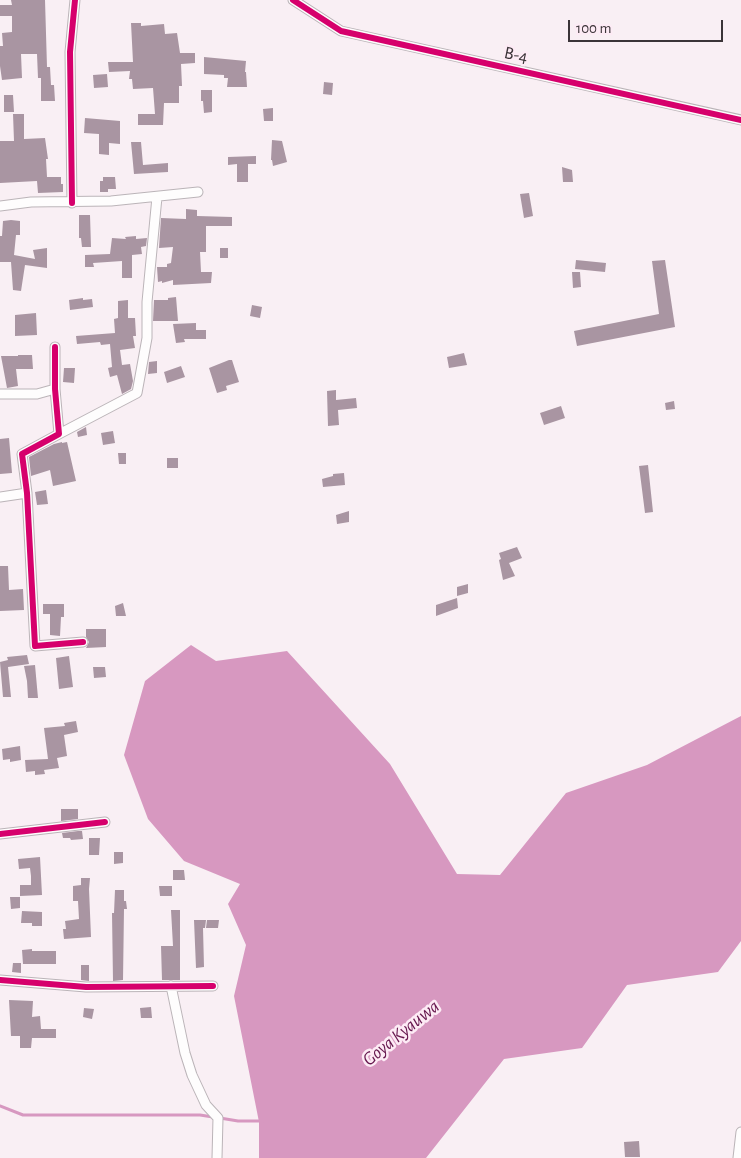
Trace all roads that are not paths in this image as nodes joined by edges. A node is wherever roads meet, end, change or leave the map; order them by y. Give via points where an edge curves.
1 (75, 0) edge
2 (293, 0) edge
3 (741, 120) edge
4 (198, 192) dead end
5 (157, 197) junction
6 (72, 203) junction
7 (0, 206) edge
8 (55, 347) dead end
9 (55, 389) junction
10 (0, 394) edge
11 (59, 434) junction
12 (27, 493) junction
13 (0, 498) edge
14 (83, 642) dead end
15 (105, 822) dead end
16 (0, 834) edge
17 (0, 980) edge
18 (171, 986) junction
19 (213, 986) dead end
20 (741, 1132) edge
21 (217, 1158) edge
22 (738, 1158) edge

1 - 6 street via 70,52
2 - 3 street, B-4 via 341,31
4 - 5 street
5 - 6 street
5 - 11 street via 147,302 147,338 137,393
6 - 7 street via 31,202
8 - 9 street
9 - 10 street via 37,394
9 - 11 street
11 - 12 street via 22,454
12 - 13 street
12 - 14 street via 35,646
15 - 16 street
17 - 18 street via 86,987
18 - 19 street
18 - 21 street via 192,1075 206,1105 218,1118
20 - 22 street

